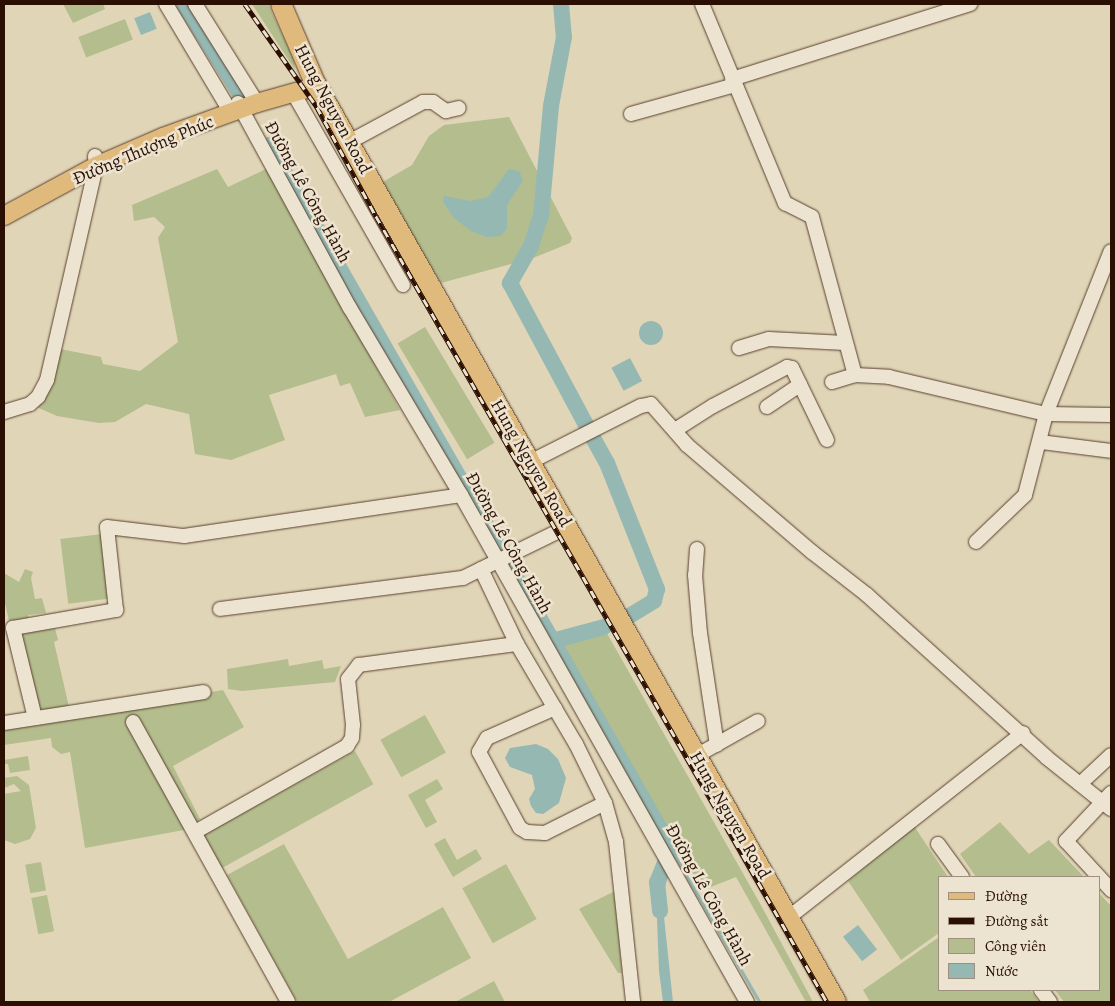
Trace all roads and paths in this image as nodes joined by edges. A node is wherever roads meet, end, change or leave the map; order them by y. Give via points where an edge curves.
1 (166, 4) edge
2 (195, 4) edge
3 (280, 4) edge
4 (702, 4) edge
5 (970, 4) edge
6 (733, 82) junction
7 (317, 86) junction
8 (294, 94) junction
9 (241, 105) junction
10 (459, 108) dead end
11 (631, 114) dead end
12 (349, 142) junction
13 (95, 161) junction
14 (4, 204) edge
15 (4, 216) edge
16 (1111, 251) edge
17 (402, 285) dead end
18 (846, 343) junction
19 (740, 348) dead end
20 (855, 375) junction
21 (832, 382) dead end
22 (800, 386) junction
23 (767, 407) dead end
24 (4, 412) edge
25 (1046, 414) junction
26 (1111, 415) edge
27 (675, 430) junction
28 (828, 440) dead end
29 (1041, 442) junction
30 (1111, 450) edge
31 (530, 462) junction
32 (461, 495) junction
33 (567, 527) junction
34 (976, 542) dead end
35 (697, 549) dead end
36 (504, 557) junction
37 (481, 569) junction
38 (220, 609) dead end
39 (517, 644) junction
40 (204, 692) dead end
41 (555, 708) junction
42 (35, 718) junction
43 (758, 721) dead end
44 (133, 722) dead end
45 (4, 723) edge
46 (594, 733) junction
47 (1023, 733) junction
48 (576, 744) junction
49 (717, 745) junction
50 (696, 756) junction
51 (1110, 759) edge
52 (1080, 784) junction
53 (1108, 801) edge
54 (605, 803) junction
55 (195, 832) junction
56 (938, 844) dead end
57 (961, 876) edge
58 (1098, 876) edge
59 (1100, 878) edge
60 (1111, 890) edge
61 (788, 918) junction
62 (1042, 991) edge
63 (288, 1002) edge
64 (633, 1002) edge
65 (747, 1002) edge
66 (836, 1002) edge
67 (1050, 1002) edge

1 - 9 street
2 - 9 street
3 - 7 highway, Hung Nguyen Road
4 - 6 street
5 - 6 street
6 - 11 street
6 - 18 street via 785,203 812,217
7 - 8 main road, Đường Thượng Phúc
7 - 12 highway, Hung Nguyen Road
8 - 9 main road, Đường Thượng Phúc
8 - 17 street
9 - 13 main road, Đường Thượng Phúc
9 - 32 street, Đường Lê Công Hành via 350,308
10 - 12 street via 446,111 433,102 423,102
12 - 31 highway, Hung Nguyen Road
13 - 14 main road, Đường Thượng Phúc
13 - 15 main road, Đường Thượng Phúc
13 - 24 street via 47,379 38,397 30,404
16 - 25 street
18 - 19 street via 769,339
18 - 20 street
20 - 21 street
20 - 25 street via 889,377
22 - 23 street
22 - 27 street via 792,368 786,367
22 - 28 street
25 - 26 street
25 - 29 street
27 - 31 street via 656,407 646,404
27 - 47 street via 687,446 867,595
29 - 30 street
29 - 34 street via 1025,495
31 - 33 highway, Hung Nguyen Road
32 - 36 street, Đường Lê Công Hành
32 - 42 street via 184,536 107,527 116,610 13,628
33 - 36 street
33 - 50 highway, Hung Nguyen Road
35 - 49 street via 695,575 700,632
36 - 37 street
36 - 46 street, Đường Lê Công Hành
37 - 38 street via 461,578
37 - 39 street
39 - 41 street
39 - 55 street via 359,665 348,679 353,725 352,738 347,746
40 - 42 street
41 - 48 street
41 - 54 street via 488,738 479,752 520,828 527,832 545,833
42 - 45 street
43 - 49 street
44 - 55 street
46 - 48 street
46 - 65 street, Đường Lê Công Hành
47 - 52 street
47 - 61 street
48 - 54 street
49 - 50 street
50 - 61 highway, Hung Nguyen Road
51 - 52 street
52 - 53 street
53 - 58 street via 1066,841
54 - 64 street via 616,842
55 - 63 street
56 - 57 street
59 - 60 street
61 - 66 highway, Hung Nguyen Road
62 - 67 street

